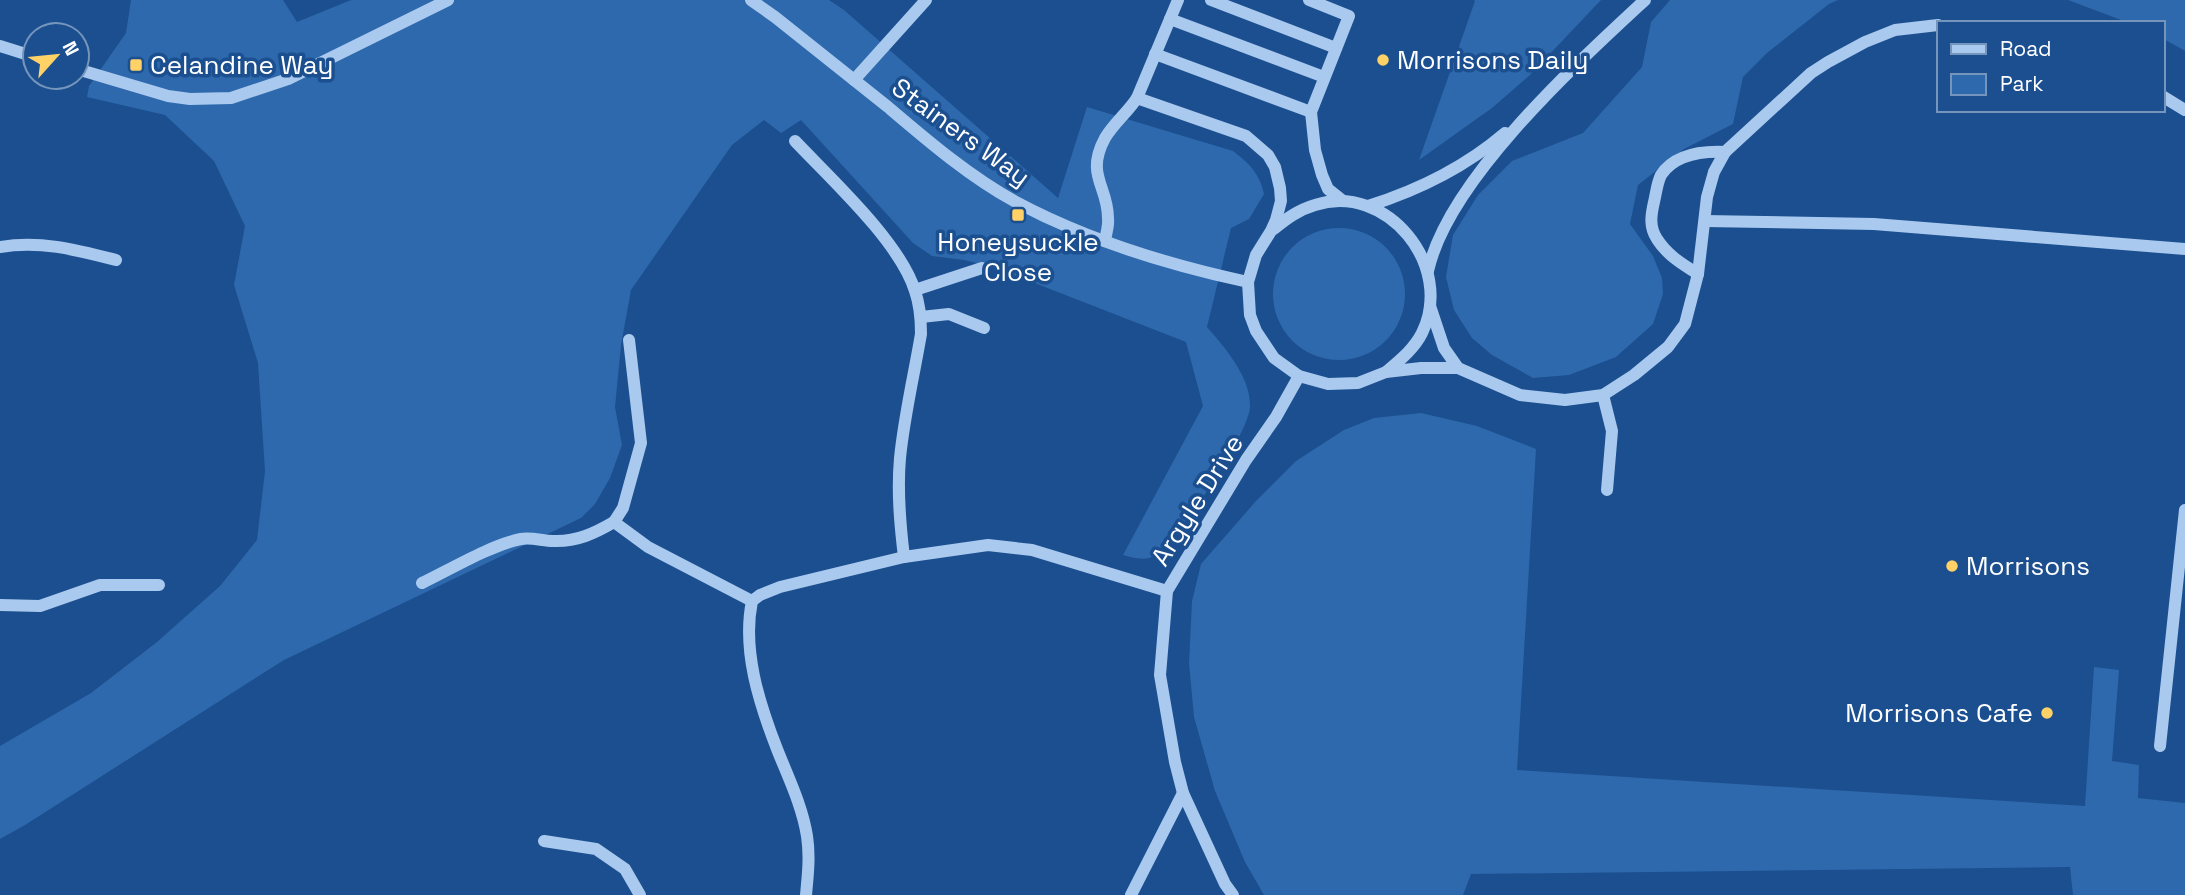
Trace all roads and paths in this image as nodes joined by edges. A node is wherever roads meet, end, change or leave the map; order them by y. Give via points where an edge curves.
1 (448, 0) edge
2 (751, 0) edge
3 (926, 0) edge
4 (1178, 0) edge
5 (1211, 0) edge
6 (1309, 0) edge
7 (1644, 0) edge
8 (1170, 19) junction
9 (1937, 24) edge
10 (0, 46) edge
11 (1336, 48) junction
12 (21, 53) edge
13 (1155, 54) junction
14 (91, 73) edge
15 (1324, 77) junction
16 (854, 80) junction
17 (1552, 90) junction
18 (2164, 97) edge
19 (1137, 99) junction
20 (2185, 110) edge
21 (1311, 112) junction
22 (795, 141) dead end
23 (1725, 152) junction
24 (1343, 201) junction
25 (1368, 206) junction
26 (1705, 220) junction
27 (1271, 231) junction
28 (1105, 241) junction
29 (0, 247) edge
30 (2185, 249) edge
31 (116, 260) dead end
32 (982, 268) dead end
33 (1428, 271) junction
34 (1698, 274) junction
35 (1248, 282) junction
36 (915, 290) junction
37 (1430, 306) junction
38 (921, 317) junction
39 (984, 328) dead end
40 (629, 340) dead end
41 (1458, 368) junction
42 (1386, 372) junction
43 (1299, 376) junction
44 (1603, 395) junction
45 (1607, 490) dead end
46 (2185, 510) edge
47 (614, 522) junction
48 (904, 557) junction
49 (422, 583) dead end
50 (159, 584) dead end
51 (1167, 591) junction
52 (752, 601) junction
53 (0, 605) edge
54 (2160, 746) dead end
55 (1184, 793) junction
56 (544, 841) dead end
57 (640, 895) edge
58 (806, 895) edge
59 (1131, 895) edge
60 (1233, 895) edge

1 - 14 street via 288,79 231,98 168,96
2 - 16 street, Stainers Way
3 - 16 street
4 - 8 street
5 - 11 street
6 - 11 street via 1349,16
7 - 17 street
8 - 13 street
8 - 15 street
9 - 23 street via 1895,30 1828,62
10 - 12 street
11 - 15 street
13 - 19 street
13 - 21 street
15 - 21 street
16 - 28 street, Stainers Way via 964,169 1014,201
17 - 25 street via 1481,154 1433,181
17 - 33 street via 1466,190 1440,236
18 - 20 street
19 - 27 street via 1246,136 1265,150 1280,188
19 - 28 street via 1105,138 1098,159 1097,177 1109,219
21 - 24 street via 1322,175 1328,189
22 - 36 street via 876,228
23 - 26 street via 1714,172
23 - 34 street via 1693,154 1669,167 1659,181 1651,216 1653,231 1665,250
24 - 25 street
24 - 27 street via 1317,204 1292,214
25 - 33 street via 1395,220 1415,243
26 - 30 street via 1874,224
26 - 34 street
27 - 35 street via 1256,255
28 - 35 street, Stainers Way
29 - 31 street via 22,243 62,247
32 - 36 street
33 - 37 street
34 - 44 street via 1685,324 1676,337 1634,375
35 - 43 street via 1256,331 1274,358
36 - 38 street
37 - 41 street via 1444,348
37 - 42 street via 1422,332 1407,355
38 - 39 street via 950,314
38 - 48 street via 900,457
40 - 47 street via 641,443 623,508
41 - 42 street
41 - 44 street via 1520,395 1565,400
42 - 43 street via 1358,383 1328,384
43 - 51 street, Argyle Drive
44 - 45 street via 1612,431
46 - 54 street
47 - 49 street via 590,535 554,541 523,538
47 - 52 street via 648,547
48 - 51 street via 961,547 1011,546
48 - 52 street via 780,587
50 - 53 street via 100,585 40,606
51 - 55 street, Argyle Drive via 1160,675
52 - 58 street via 748,630 754,673 807,833
55 - 59 street
55 - 60 street, Argyle Drive
56 - 57 street via 596,849 625,869

